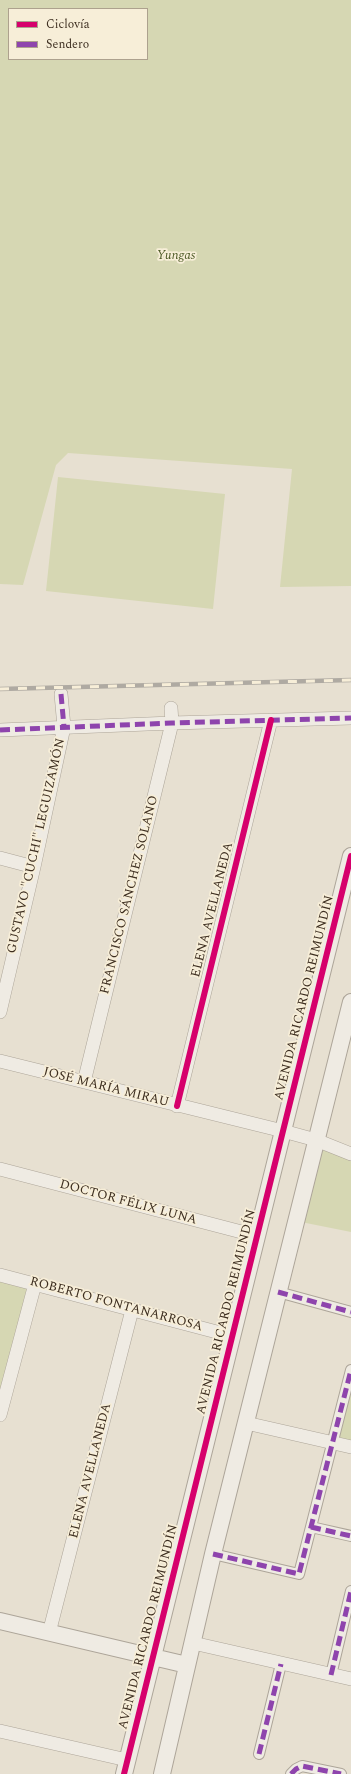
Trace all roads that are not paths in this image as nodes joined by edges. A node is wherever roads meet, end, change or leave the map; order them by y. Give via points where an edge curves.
1 (61, 694) dead end
2 (171, 708) dead end
3 (351, 718) edge
4 (271, 720) junction
5 (172, 722) junction
6 (64, 727) junction
7 (0, 730) edge
8 (351, 856) edge
9 (0, 858) edge
10 (34, 867) junction
11 (6, 956) edge
12 (351, 1002) edge
13 (0, 1012) edge
14 (0, 1061) edge
15 (84, 1082) junction
16 (177, 1106) junction
17 (284, 1131) junction
18 (316, 1140) junction
19 (351, 1154) edge
20 (0, 1169) edge
21 (257, 1236) junction
22 (0, 1275) edge
23 (34, 1284) junction
24 (278, 1292) junction
25 (132, 1310) junction
26 (351, 1312) edge
27 (232, 1336) junction
28 (351, 1370) edge
29 (0, 1416) edge
30 (246, 1423) junction
31 (332, 1442) junction
32 (351, 1447) edge
33 (311, 1527) junction
34 (351, 1536) edge
35 (213, 1554) junction
36 (351, 1591) edge
37 (0, 1621) edge
38 (49, 1633) junction
39 (193, 1643) junction
40 (153, 1657) junction
41 (281, 1664) junction
42 (187, 1665) junction
43 (331, 1675) junction
44 (351, 1679) edge
45 (0, 1731) edge
46 (259, 1754) dead end
47 (126, 1767) edge
48 (162, 1774) edge
49 (291, 1774) edge
50 (341, 1774) edge

1 - 6 street, GUSTAVO "CUCHI" LEGUIZAMÓN
2 - 5 street, FRANCISCO SÁNCHEZ SOLANO
3 - 4 street
4 - 5 street
4 - 16 street, ELENA AVELLANEDA
5 - 6 street
5 - 15 street, FRANCISCO SÁNCHEZ SOLANO
6 - 7 street
6 - 10 street, GUSTAVO "CUCHI" LEGUIZAMÓN
8 - 17 street, AVENIDA RICARDO REIMUNDÍN
9 - 10 street
10 - 11 street, GUSTAVO "CUCHI" LEGUIZAMÓN
11 - 13 street, GUSTAVO "CUCHI" LEGUIZAMÓN
12 - 18 street
14 - 15 street, JOSÉ MARÍA MIRAU
15 - 16 street, JOSÉ MARÍA MIRAU
16 - 17 street, JOSÉ MARÍA MIRAU
17 - 18 street, JOSÉ MARÍA MIRAU
17 - 21 street, AVENIDA RICARDO REIMUNDÍN
18 - 19 street, JOSÉ MARÍA MIRAU
18 - 24 street
20 - 21 street, DOCTOR FÉLIX LUNA
21 - 27 street, AVENIDA RICARDO REIMUNDÍN
22 - 23 street, ROBERTO FONTANARROSA
23 - 25 street, ROBERTO FONTANARROSA
23 - 29 street
24 - 26 street
24 - 30 street
25 - 27 street, ROBERTO FONTANARROSA
25 - 38 street, ELENA AVELLANEDA
27 - 40 street, AVENIDA RICARDO REIMUNDÍN
28 - 31 street
30 - 31 street
30 - 35 street
31 - 32 street
31 - 33 street
33 - 34 street
33 - 35 street via 298,1574
35 - 39 street
36 - 43 street
37 - 38 street
38 - 40 street
39 - 41 street
39 - 42 street
40 - 42 street
40 - 47 street, AVENIDA RICARDO REIMUNDÍN
41 - 43 street
41 - 46 street
42 - 48 street
43 - 44 street
45 - 47 street
49 - 50 street via 302,1766

